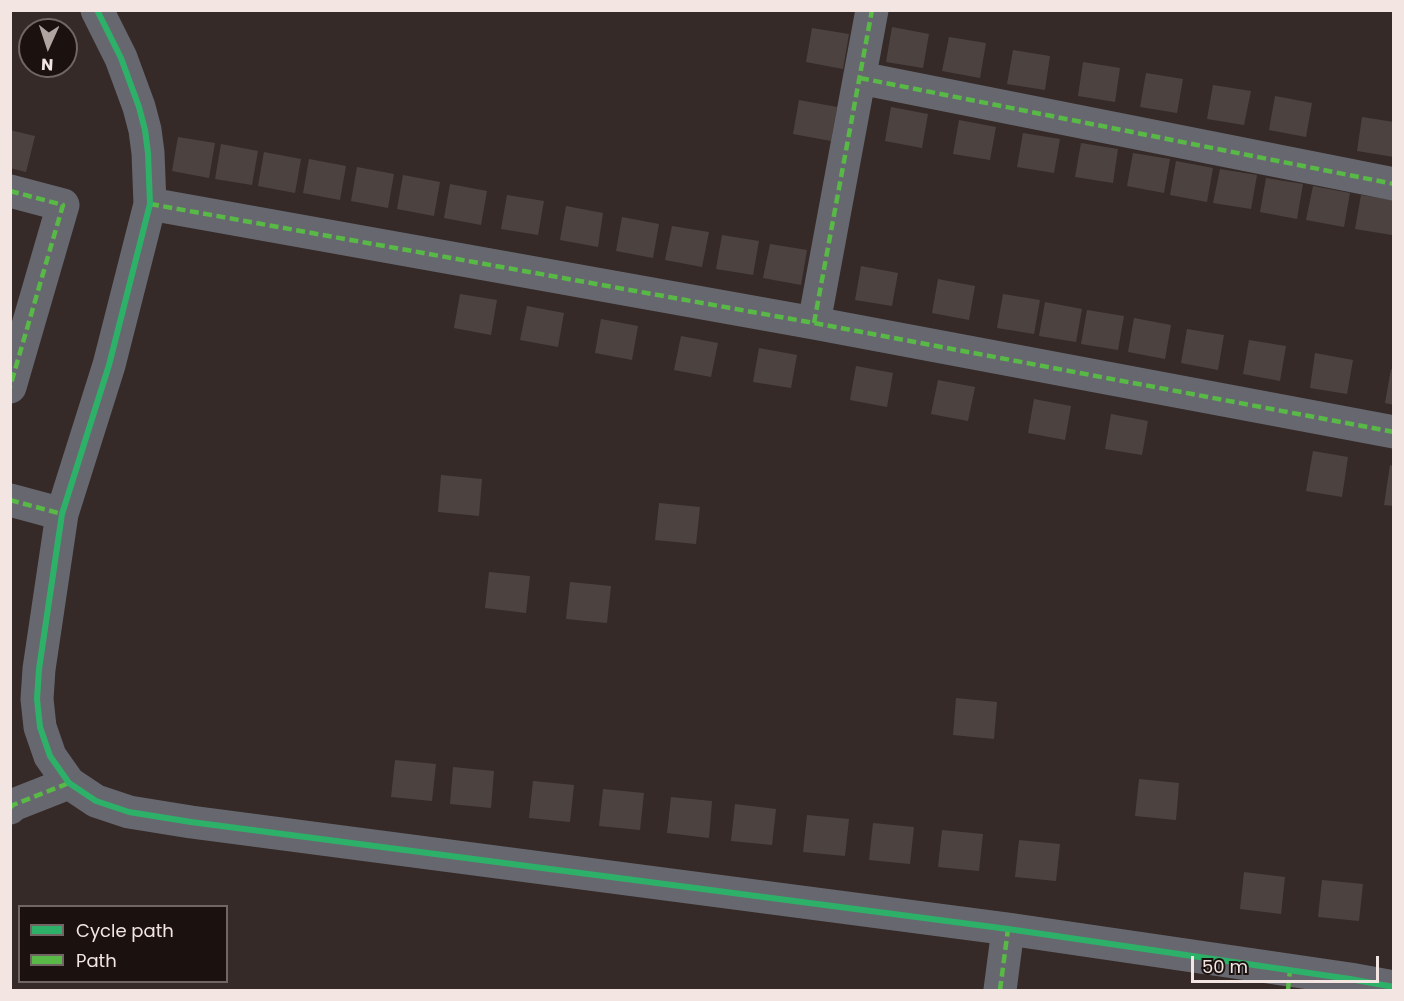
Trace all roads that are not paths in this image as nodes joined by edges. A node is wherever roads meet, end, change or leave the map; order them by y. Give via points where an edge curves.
1 (872, 10) edge
2 (98, 11) edge
3 (860, 78) junction
4 (1394, 184) edge
5 (10, 191) edge
6 (150, 204) junction
7 (814, 323) junction
8 (10, 387) edge
9 (1394, 432) edge
10 (10, 500) edge
11 (62, 514) junction
12 (69, 783) junction
13 (11, 806) edge
14 (1008, 929) junction
15 (1289, 980) edge
16 (1394, 987) edge
17 (1000, 990) edge

1 - 3 street
2 - 6 street via 139,107 148,153
3 - 4 street
3 - 7 street
5 - 8 street via 63,205
6 - 7 street
6 - 11 street via 109,365
7 - 9 street
10 - 11 street
11 - 12 street via 37,699 40,728 50,756
12 - 13 street
12 - 14 street via 96,801 129,812
14 - 15 street
14 - 17 street
15 - 16 street

